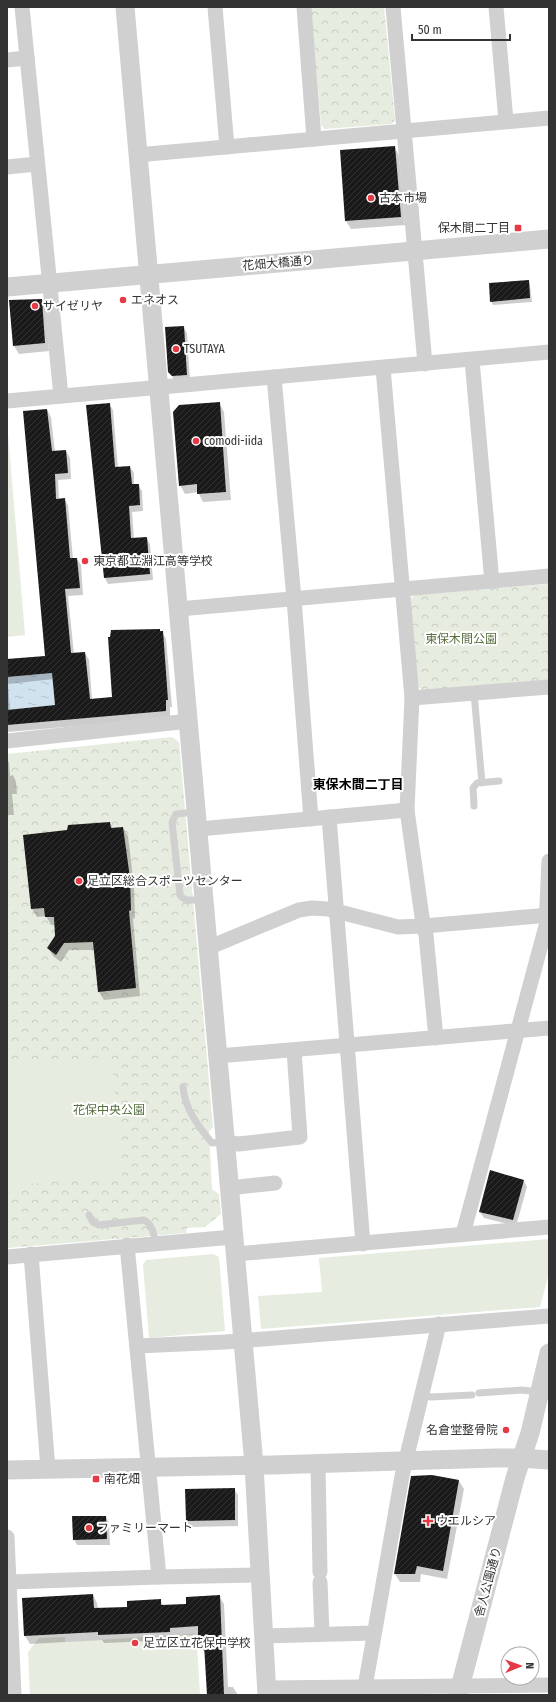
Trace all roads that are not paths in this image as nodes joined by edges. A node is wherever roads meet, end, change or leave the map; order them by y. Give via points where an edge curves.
1 (22, 7) edge
2 (125, 7) edge
3 (215, 7) edge
4 (304, 7) edge
5 (393, 7) edge
6 (496, 7) edge
7 (27, 58) junction
8 (7, 60) edge
9 (549, 118) edge
10 (506, 121) junction
11 (404, 131) junction
12 (314, 139) junction
13 (227, 147) junction
14 (137, 155) junction
15 (37, 164) junction
16 (7, 167) edge
17 (549, 239) edge
18 (415, 251) junction
19 (149, 275) junction
20 (49, 283) junction
21 (7, 287) edge
22 (549, 352) edge
23 (472, 360) junction
24 (425, 364) junction
25 (382, 368) junction
26 (274, 377) junction
27 (159, 388) junction
28 (61, 396) junction
29 (7, 401) edge
30 (549, 576) edge
31 (492, 582) junction
32 (402, 590) junction
33 (294, 599) junction
34 (179, 609) junction
35 (549, 687) edge
36 (474, 693) junction
37 (412, 698) junction
38 (189, 722) junction
39 (7, 741) edge
40 (499, 781) dead end
41 (482, 783) junction
42 (474, 806) dead end
43 (408, 810) junction
44 (329, 817) junction
45 (311, 819) junction
46 (198, 820) junction
47 (549, 861) edge
48 (205, 899) junction
49 (336, 910) junction
50 (548, 915) edge
51 (424, 926) junction
52 (210, 947) junction
53 (549, 1028) edge
54 (518, 1031) junction
55 (436, 1038) junction
56 (348, 1045) junction
57 (294, 1050) junction
58 (218, 1056) junction
59 (183, 1087) dead end
60 (225, 1142) junction
61 (276, 1183) dead end
62 (229, 1188) junction
63 (89, 1215) dead end
64 (549, 1227) edge
65 (463, 1234) junction
66 (155, 1243) junction
67 (364, 1244) junction
68 (234, 1245) junction
69 (128, 1246) junction
70 (32, 1254) junction
71 (7, 1257) edge
72 (549, 1316) edge
73 (439, 1324) junction
74 (243, 1340) junction
75 (137, 1346) junction
76 (549, 1353) edge
77 (540, 1392) junction
78 (422, 1395) junction
79 (521, 1458) junction
80 (549, 1460) edge
81 (406, 1461) junction
82 (318, 1464) junction
83 (254, 1465) junction
84 (149, 1467) junction
85 (7, 1470) edge
86 (48, 1470) junction
87 (7, 1537) edge
88 (260, 1575) junction
89 (159, 1577) junction
90 (9, 1582) junction
91 (374, 1633) junction
92 (322, 1634) junction
93 (263, 1636) junction
94 (549, 1685) edge
95 (365, 1687) junction
96 (460, 1691) edge
97 (266, 1692) edge
98 (12, 1694) edge

1 - 7 street
2 - 14 street
3 - 13 street
4 - 12 street
5 - 11 street
6 - 10 street
7 - 8 street
7 - 15 street
9 - 10 street
10 - 11 street
11 - 12 street
11 - 18 street
12 - 13 street
13 - 14 street
14 - 19 street
15 - 16 street
15 - 20 street
17 - 18 street, 花畑大橋通り
18 - 19 street, 花畑大橋通り
18 - 24 street
19 - 20 street, 花畑大橋通り
19 - 27 street
20 - 21 street, 花畑大橋通り
20 - 28 street
22 - 23 street
23 - 24 street
23 - 31 street
24 - 25 street
25 - 26 street
25 - 32 street
26 - 27 street
26 - 33 street
27 - 28 street
27 - 34 street
28 - 29 street
30 - 31 street
31 - 32 street
32 - 33 street
32 - 37 street
33 - 34 street
33 - 45 street
34 - 38 street
35 - 36 street
36 - 37 street
36 - 41 lane
37 - 43 street
38 - 39 street
38 - 46 street
40 - 41 lane
41 - 42 lane via 477,783 473,788
43 - 44 street
43 - 51 street
44 - 45 street
44 - 49 street
45 - 46 street
46 - 48 street
46 - 48 lane via 176,814 172,822 182,899
47 - 50 street
48 - 52 street
49 - 51 street via 398,926
49 - 52 street via 299,910
49 - 56 street
50 - 51 street
50 - 54 street
51 - 55 street
52 - 58 street
53 - 54 street
54 - 55 street
54 - 65 street
55 - 56 street
56 - 57 street
56 - 67 street
57 - 58 street
57 - 60 street via 300,1137 239,1144
58 - 60 street
59 - 60 lane via 186,1104 204,1133 212,1143
60 - 62 street
61 - 62 street
62 - 68 street
63 - 66 lane via 93,1222 99,1225 144,1220 150,1223
64 - 65 street
65 - 67 street
66 - 68 street
66 - 69 street
67 - 68 street
68 - 74 street
69 - 70 street
69 - 75 street
70 - 71 street
70 - 86 street
72 - 73 street
73 - 74 street
73 - 78 street
74 - 75 street
74 - 83 street
75 - 84 street
76 - 77 street, 舎人公園通り
77 - 78 lane via 522,1390 431,1397
77 - 79 street, 舎人公園通り
78 - 81 street
79 - 80 street
79 - 81 street
79 - 96 street, 舎人公園通り
81 - 82 street
81 - 91 street
82 - 83 street
82 - 92 street
83 - 84 street
83 - 88 street
84 - 86 street
84 - 89 street
85 - 86 street
87 - 90 street
88 - 89 street
88 - 93 street
89 - 90 street
90 - 98 street
91 - 92 street
91 - 95 street
92 - 93 street
93 - 97 street
94 - 96 street
95 - 96 street
95 - 97 street

